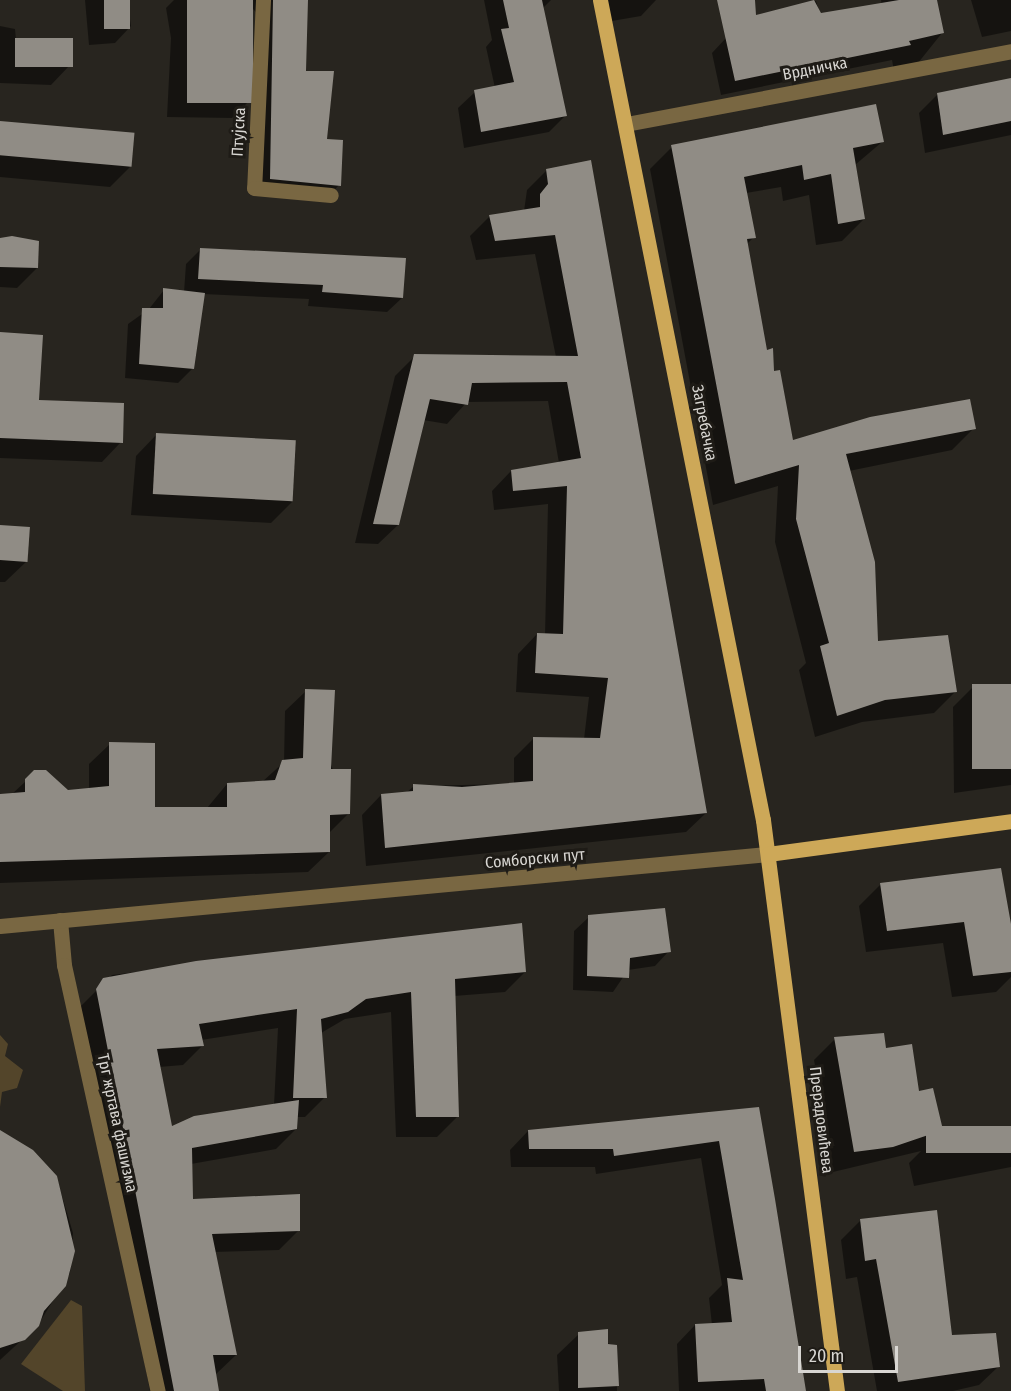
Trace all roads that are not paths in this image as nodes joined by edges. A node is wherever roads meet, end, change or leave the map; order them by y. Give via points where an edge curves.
1 (263, 0) edge
2 (600, 0) edge
3 (1011, 51) edge
4 (626, 124) junction
5 (331, 195) dead end
6 (1011, 821) edge
7 (768, 854) junction
8 (60, 921) junction
9 (0, 926) edge
10 (158, 1391) edge
11 (837, 1391) edge

1 - 5 street, Птујска via 254,188
2 - 4 main road, Загребачка
3 - 4 street, Врдничка
4 - 7 main road, Загребачка
6 - 7 main road, Сомборски пут
7 - 8 street, Сомборски пут
7 - 11 main road, Прерадовићева
8 - 9 street
8 - 10 street, Трг жртава фашизма via 64,965

